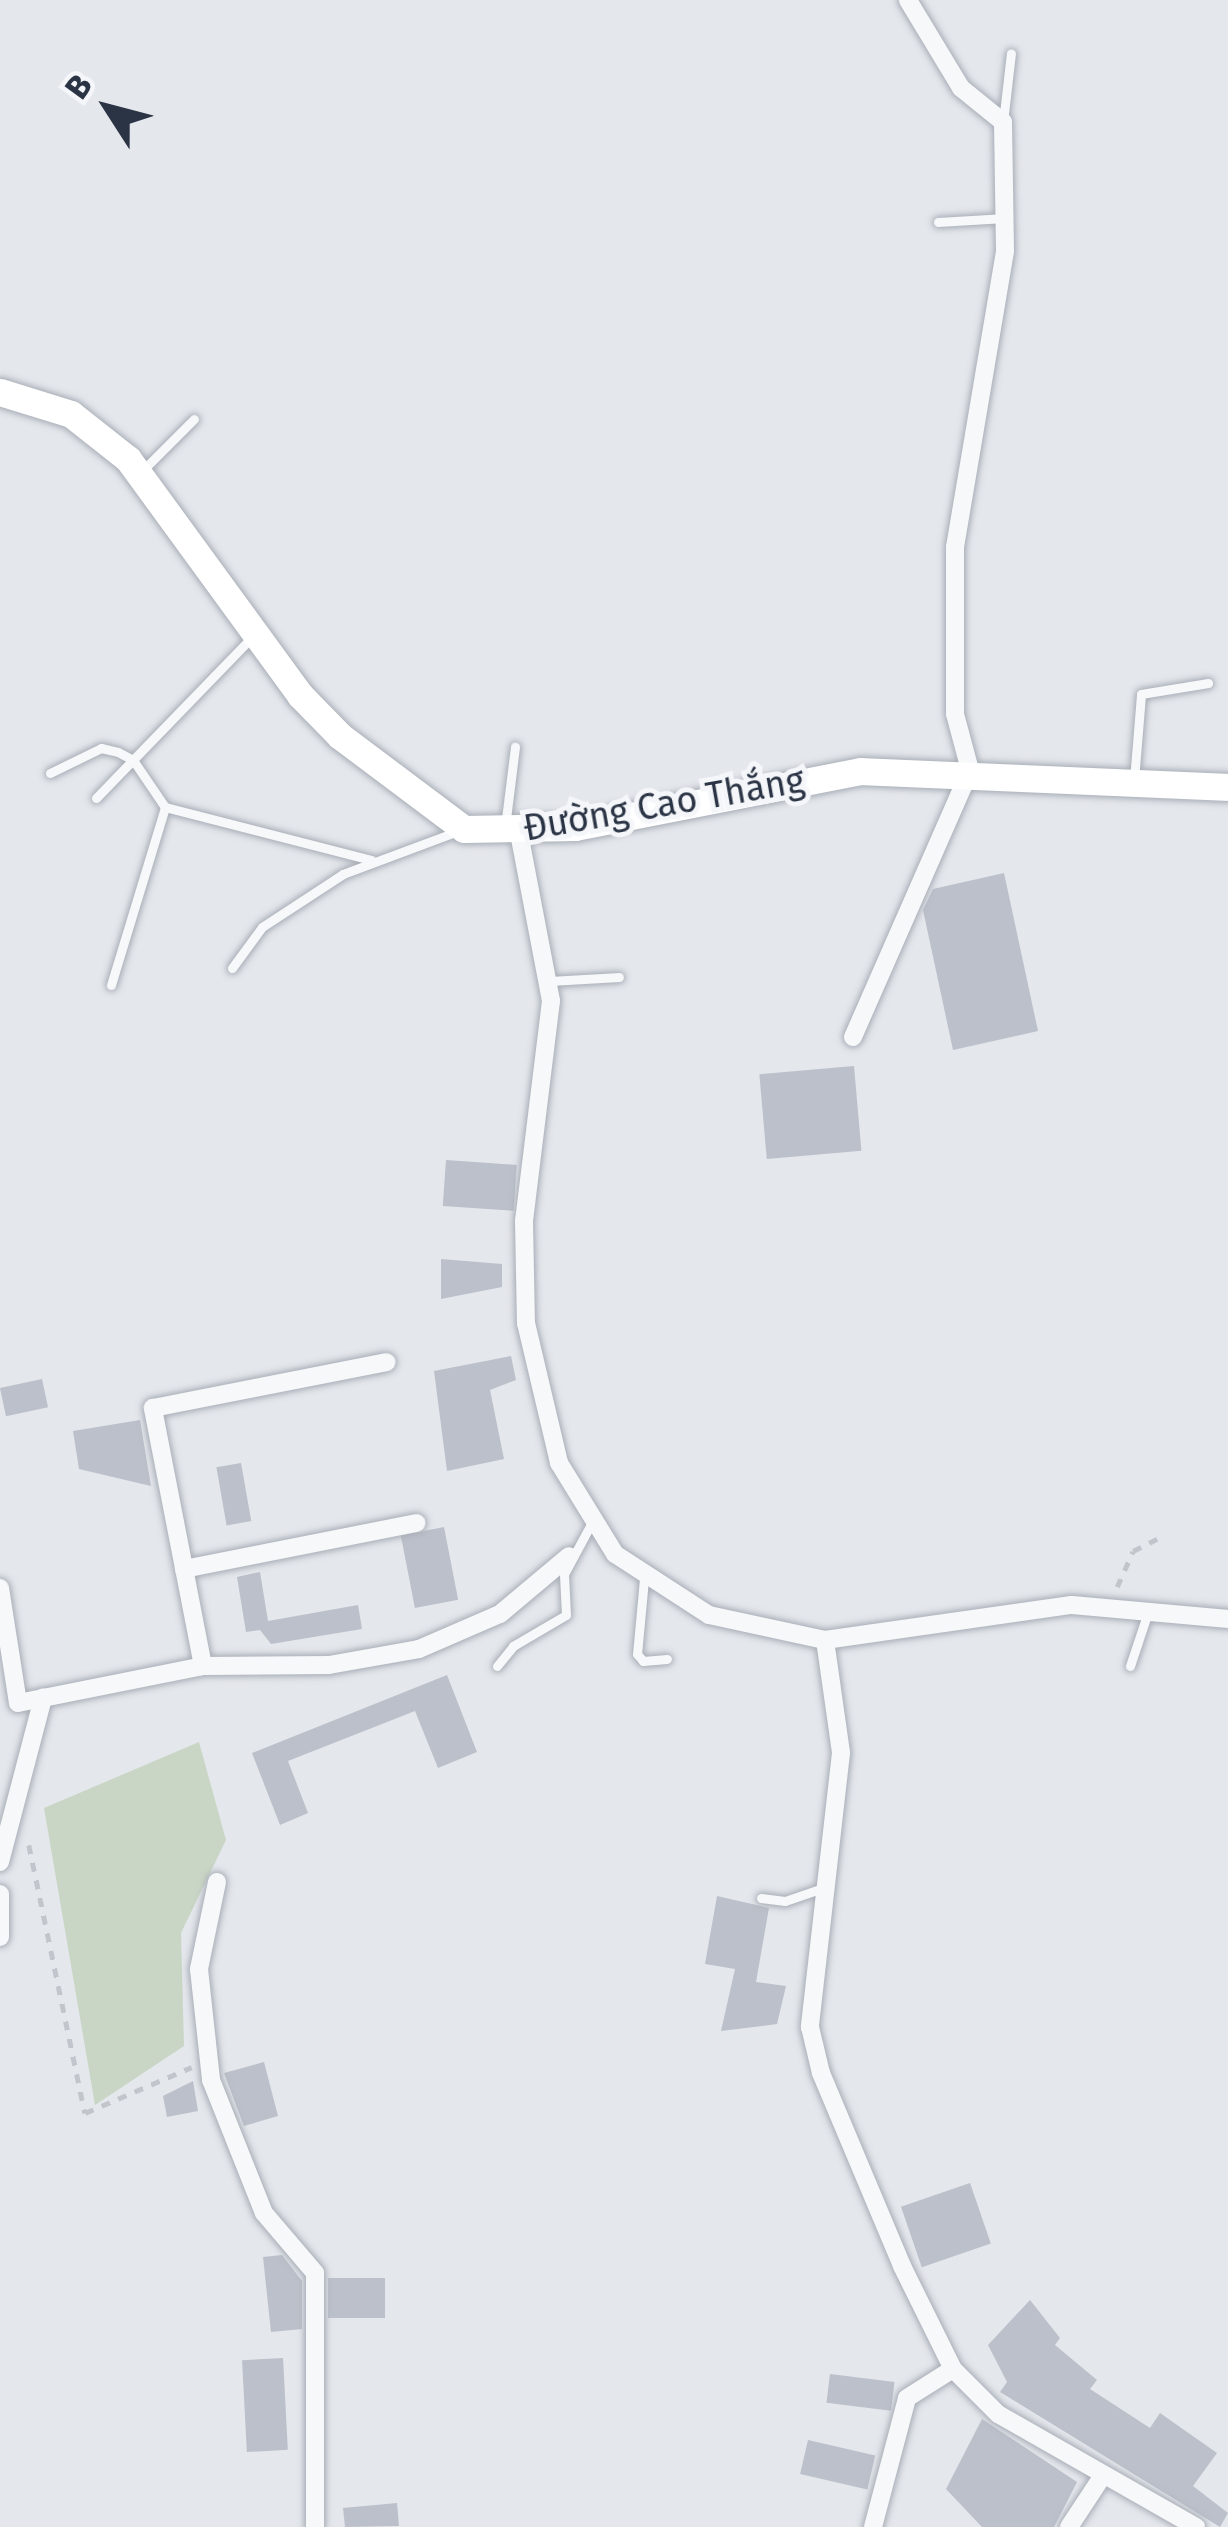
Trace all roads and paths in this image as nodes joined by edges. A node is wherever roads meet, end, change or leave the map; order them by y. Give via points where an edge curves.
1 (908, 0) edge
2 (1011, 53) dead end
3 (1003, 122) junction
4 (1005, 218) junction
5 (938, 223) dead end
6 (0, 392) edge
7 (194, 419) dead end
8 (140, 474) junction
9 (253, 636) junction
10 (1208, 683) dead end
11 (515, 747) dead end
12 (133, 760) junction
13 (970, 770) junction
14 (50, 772) dead end
15 (1134, 780) junction
16 (1228, 787) edge
17 (96, 798) dead end
18 (166, 807) junction
19 (464, 829) junction
20 (512, 832) junction
21 (371, 860) junction
22 (232, 968) dead end
23 (619, 977) dead end
24 (550, 981) junction
25 (112, 985) dead end
26 (853, 1037) dead end
27 (387, 1362) dead end
28 (416, 1523) dead end
29 (591, 1524) junction
30 (1161, 1537) dead end
31 (569, 1556) junction
32 (184, 1569) junction
33 (644, 1579) junction
34 (0, 1588) edge
35 (1116, 1605) junction
36 (1150, 1607) junction
37 (1228, 1619) edge
38 (825, 1640) junction
39 (667, 1659) dead end
40 (203, 1666) junction
41 (497, 1666) dead end
42 (1130, 1666) dead end
43 (44, 1698) junction
44 (29, 1845) dead end
45 (0, 1862) edge
46 (217, 1882) dead end
47 (824, 1888) junction
48 (0, 1894) edge
49 (761, 1898) dead end
50 (0, 1937) edge
51 (208, 2060) junction
52 (953, 2368) junction
53 (1102, 2476) junction
54 (315, 2527) edge
55 (873, 2527) edge
56 (1069, 2527) edge
57 (1196, 2527) edge

1 - 3 street via 961,88
2 - 3 lane
3 - 4 street
4 - 5 lane
4 - 13 street via 1000,306 955,547 955,714
6 - 8 street via 71,414
7 - 8 lane
8 - 9 street
9 - 12 lane
9 - 19 street via 340,736
10 - 15 lane via 1141,694
11 - 20 lane
12 - 14 lane via 101,748
12 - 17 lane
12 - 18 lane
13 - 15 street, Đường Cao Thắng
13 - 20 street, Đường Cao Thắng via 832,775
13 - 26 street
15 - 16 street, Đường Cao Thắng
18 - 21 lane
18 - 25 lane
19 - 20 street, Đường Cao Thắng
19 - 21 lane
20 - 24 street
21 - 22 lane via 262,927
23 - 24 lane
24 - 29 street via 524,1221 526,1323 545,1420
27 - 32 street via 153,1408
28 - 32 street
29 - 31 lane
29 - 33 street
30 - 35 path via 1127,1559
31 - 40 street via 500,1614 419,1649 329,1665
31 - 41 lane via 566,1615 513,1646
32 - 40 street
33 - 38 street via 709,1615
33 - 39 lane via 637,1654
34 - 43 street via 18,1703
35 - 36 street
35 - 38 street via 1027,1609
36 - 37 street
36 - 42 lane
38 - 47 street via 841,1753
40 - 43 street
43 - 45 street
44 - 51 path via 85,2113
46 - 51 street via 199,1969
47 - 49 lane
47 - 52 street via 809,1988 813,2047
48 - 50 street
51 - 54 street via 265,2213 315,2273
52 - 53 street via 998,2414
52 - 55 street via 907,2398
53 - 56 street
53 - 57 street

